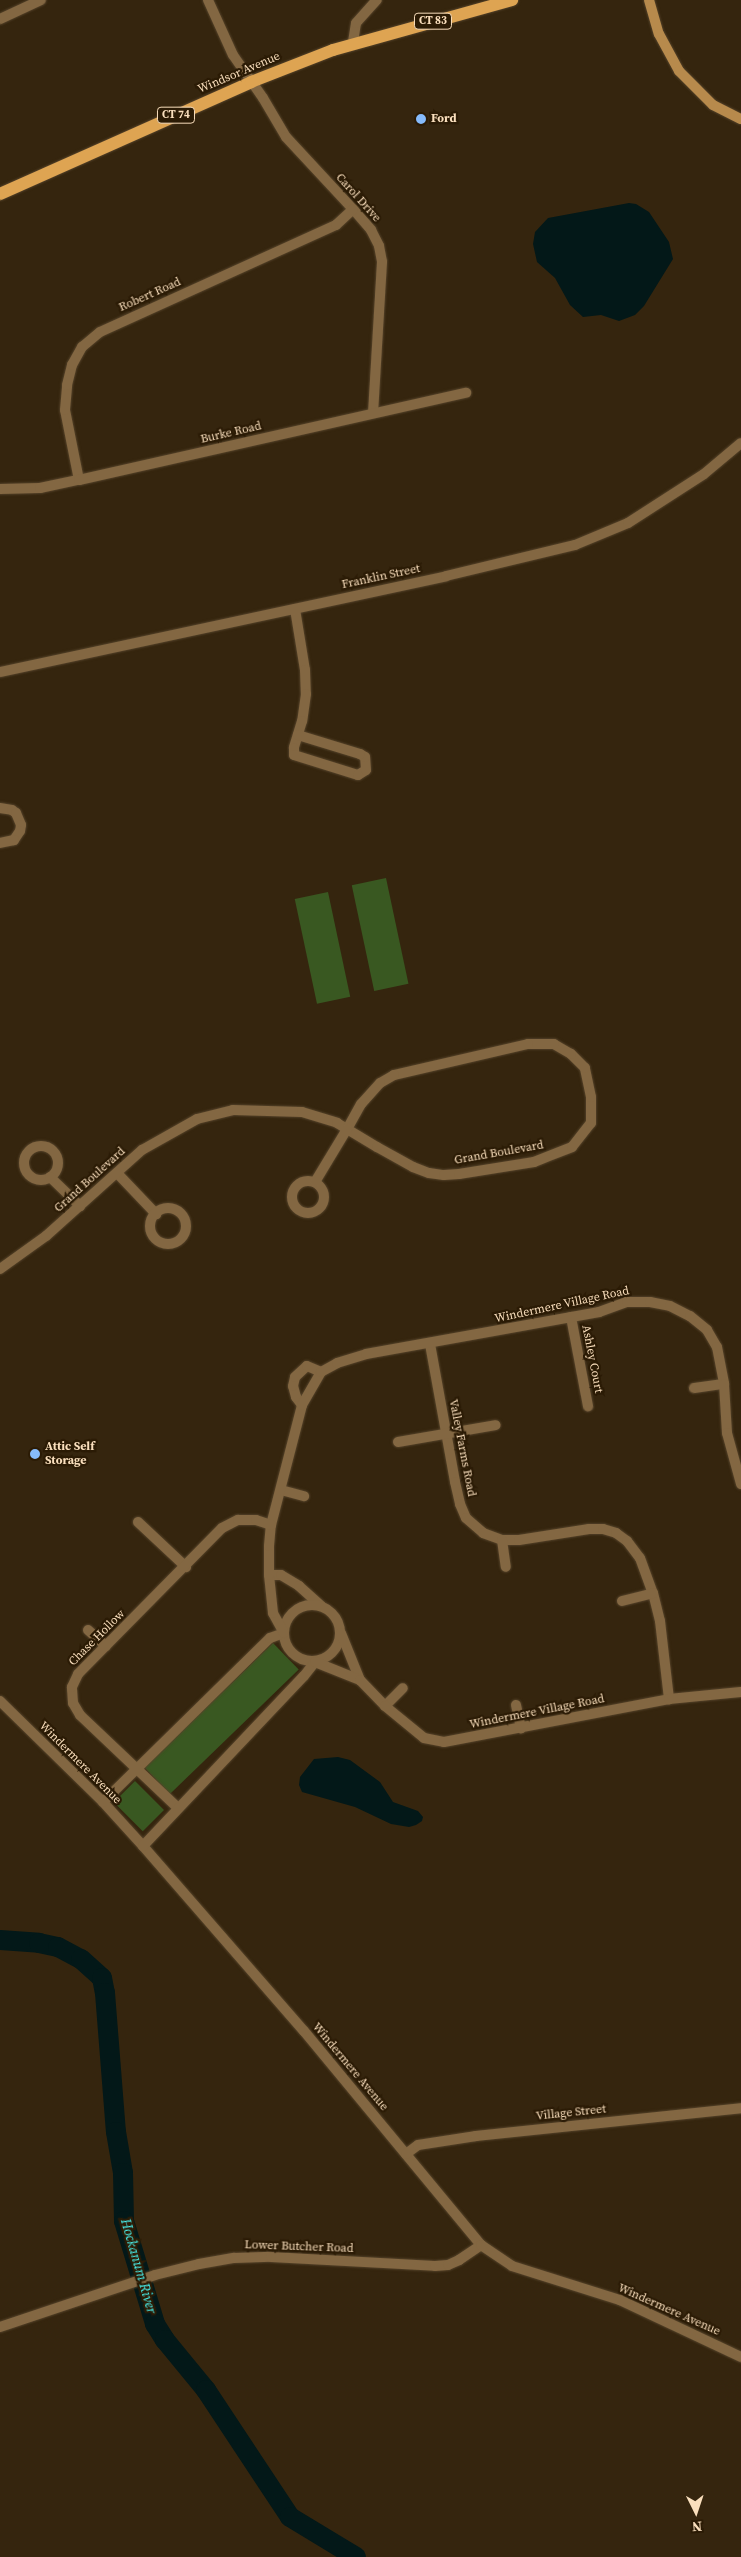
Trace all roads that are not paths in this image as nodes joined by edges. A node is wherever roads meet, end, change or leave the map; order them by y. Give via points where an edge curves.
1 (41, 0) edge
2 (208, 0) edge
3 (377, 0) edge
4 (512, 0) edge
5 (649, 0) edge
6 (0, 18) edge
7 (353, 42) junction
8 (251, 82) junction
9 (741, 119) edge
10 (0, 194) edge
11 (353, 209) junction
12 (466, 393) dead end
13 (373, 413) junction
14 (741, 443) edge
15 (79, 480) junction
16 (0, 489) edge
17 (295, 609) junction
18 (0, 672) edge
19 (298, 735) junction
20 (0, 808) edge
21 (0, 843) edge
22 (347, 1129) junction
23 (117, 1173) junction
24 (50, 1177) dead end
25 (315, 1182) dead end
26 (80, 1206) junction
27 (156, 1214) dead end
28 (0, 1269) edge
29 (571, 1317) junction
30 (430, 1344) junction
31 (321, 1372) junction
32 (724, 1384) junction
33 (694, 1388) dead end
34 (302, 1405) junction
35 (588, 1406) dead end
36 (496, 1425) dead end
37 (446, 1434) junction
38 (398, 1442) dead end
39 (741, 1484) edge
40 (280, 1490) junction
41 (304, 1496) dead end
42 (138, 1522) dead end
43 (272, 1525) junction
44 (502, 1540) junction
45 (186, 1567) junction
46 (506, 1567) dead end
47 (269, 1575) junction
48 (653, 1593) junction
49 (622, 1602) dead end
50 (321, 1606) junction
51 (88, 1630) dead end
52 (341, 1632) junction
53 (284, 1633) junction
54 (106, 1646) junction
55 (314, 1662) junction
56 (360, 1680) junction
57 (403, 1688) dead end
58 (741, 1692) edge
59 (670, 1699) junction
60 (0, 1701) edge
61 (516, 1705) dead end
62 (385, 1706) junction
63 (521, 1728) junction
64 (136, 1771) junction
65 (103, 1802) junction
66 (178, 1808) junction
67 (143, 1846) junction
68 (741, 2108) edge
69 (406, 2154) junction
70 (481, 2245) junction
71 (0, 2327) edge
72 (741, 2357) edge

1 - 6 street
2 - 8 street, Carol Drive via 233,55
3 - 7 street via 356,23
4 - 7 main road, CT 83
5 - 9 main road via 659,34 679,71 713,104
7 - 8 main road, Windsor Avenue / CT 74
8 - 10 main road, Windsor Avenue / CT 74
8 - 11 street, Carol Drive via 286,137
11 - 13 street, Carol Drive via 371,230 382,262
11 - 15 street, Robert Road via 336,225 100,332 82,347 72,365 65,410
12 - 13 street, Burke Road
13 - 15 street, Burke Road
14 - 17 street, Franklin Street via 704,474 628,523 575,545
15 - 16 street, Burke Road via 40,488
17 - 18 street, Franklin Street
17 - 19 street via 306,694
19 - 19 street via 294,754 300,758 358,775 366,770 365,757 360,754
20 - 21 street via 12,810 21,825 14,840
22 - 22 street, Grand Boulevard via 361,1104 380,1083 394,1075 528,1044 554,1044 571,1054 585,1068 591,1097 591,1123 572,1147 534,1162 459,1174 428,1173 413,1167
22 - 23 street, Grand Boulevard via 302,1112 233,1110 198,1119 171,1132 142,1150
22 - 25 street
23 - 26 street, Grand Boulevard
23 - 27 street
24 - 26 street
26 - 28 street, Grand Boulevard via 46,1236
29 - 30 street, Windermere Village Road
29 - 32 street, Windermere Village Road via 627,1302 670,1306 690,1316 706,1330 717,1347
29 - 35 street, Ashley Court
30 - 31 street, Windermere Village Road via 366,1354
30 - 37 street, Valley Farms Road
31 - 34 street, Windermere Village Road
31 - 34 street, Windermere Village Road via 307,1366 295,1377 293,1386
32 - 33 street
32 - 39 street, Windermere Village Road via 727,1433
34 - 40 street, Windermere Village Road
36 - 37 street
37 - 38 street
37 - 44 street, Valley Farms Road via 460,1504 466,1518 483,1533
40 - 41 street
40 - 43 street, Windermere Village Road
42 - 45 street
43 - 45 street, Chase Hollow via 256,1520 238,1520 222,1528
43 - 47 street, Windermere Village Road via 268,1546
44 - 46 street
44 - 48 street, Valley Farms Road via 589,1529 616,1533 640,1558
45 - 54 street, Chase Hollow
47 - 50 street, Windermere Village Road via 281,1575
47 - 53 street, Windermere Village Road via 273,1613
48 - 49 street
48 - 59 street, Valley Farms Road
50 - 52 street, Windermere Village Road via 335,1616
50 - 53 street via 295,1610 289,1616
51 - 54 street
52 - 55 street via 340,1641 330,1655
52 - 56 street, Windermere Village Road
53 - 55 street, Windermere Village Road via 290,1651 305,1661
53 - 64 street via 270,1638
54 - 64 street, Chase Hollow via 78,1674 72,1687 73,1703 80,1715
55 - 56 street, Windermere Village Road
55 - 66 street
56 - 62 street, Windermere Village Road
57 - 62 street
58 - 59 street, Windermere Village Road
59 - 63 street, Windermere Village Road
60 - 65 street, Windermere Avenue
61 - 63 street
62 - 63 street, Windermere Village Road via 424,1738 444,1742
64 - 65 street
64 - 66 street, Chase Hollow
65 - 67 street, Windermere Avenue
66 - 67 street
67 - 69 street, Windermere Avenue
68 - 69 street, Village Street via 476,2136 418,2145
69 - 70 street, Windermere Avenue
70 - 71 street, Lower Butcher Road via 460,2260 435,2266 234,2258 155,2275
70 - 72 street, Windermere Avenue via 512,2266 620,2300

